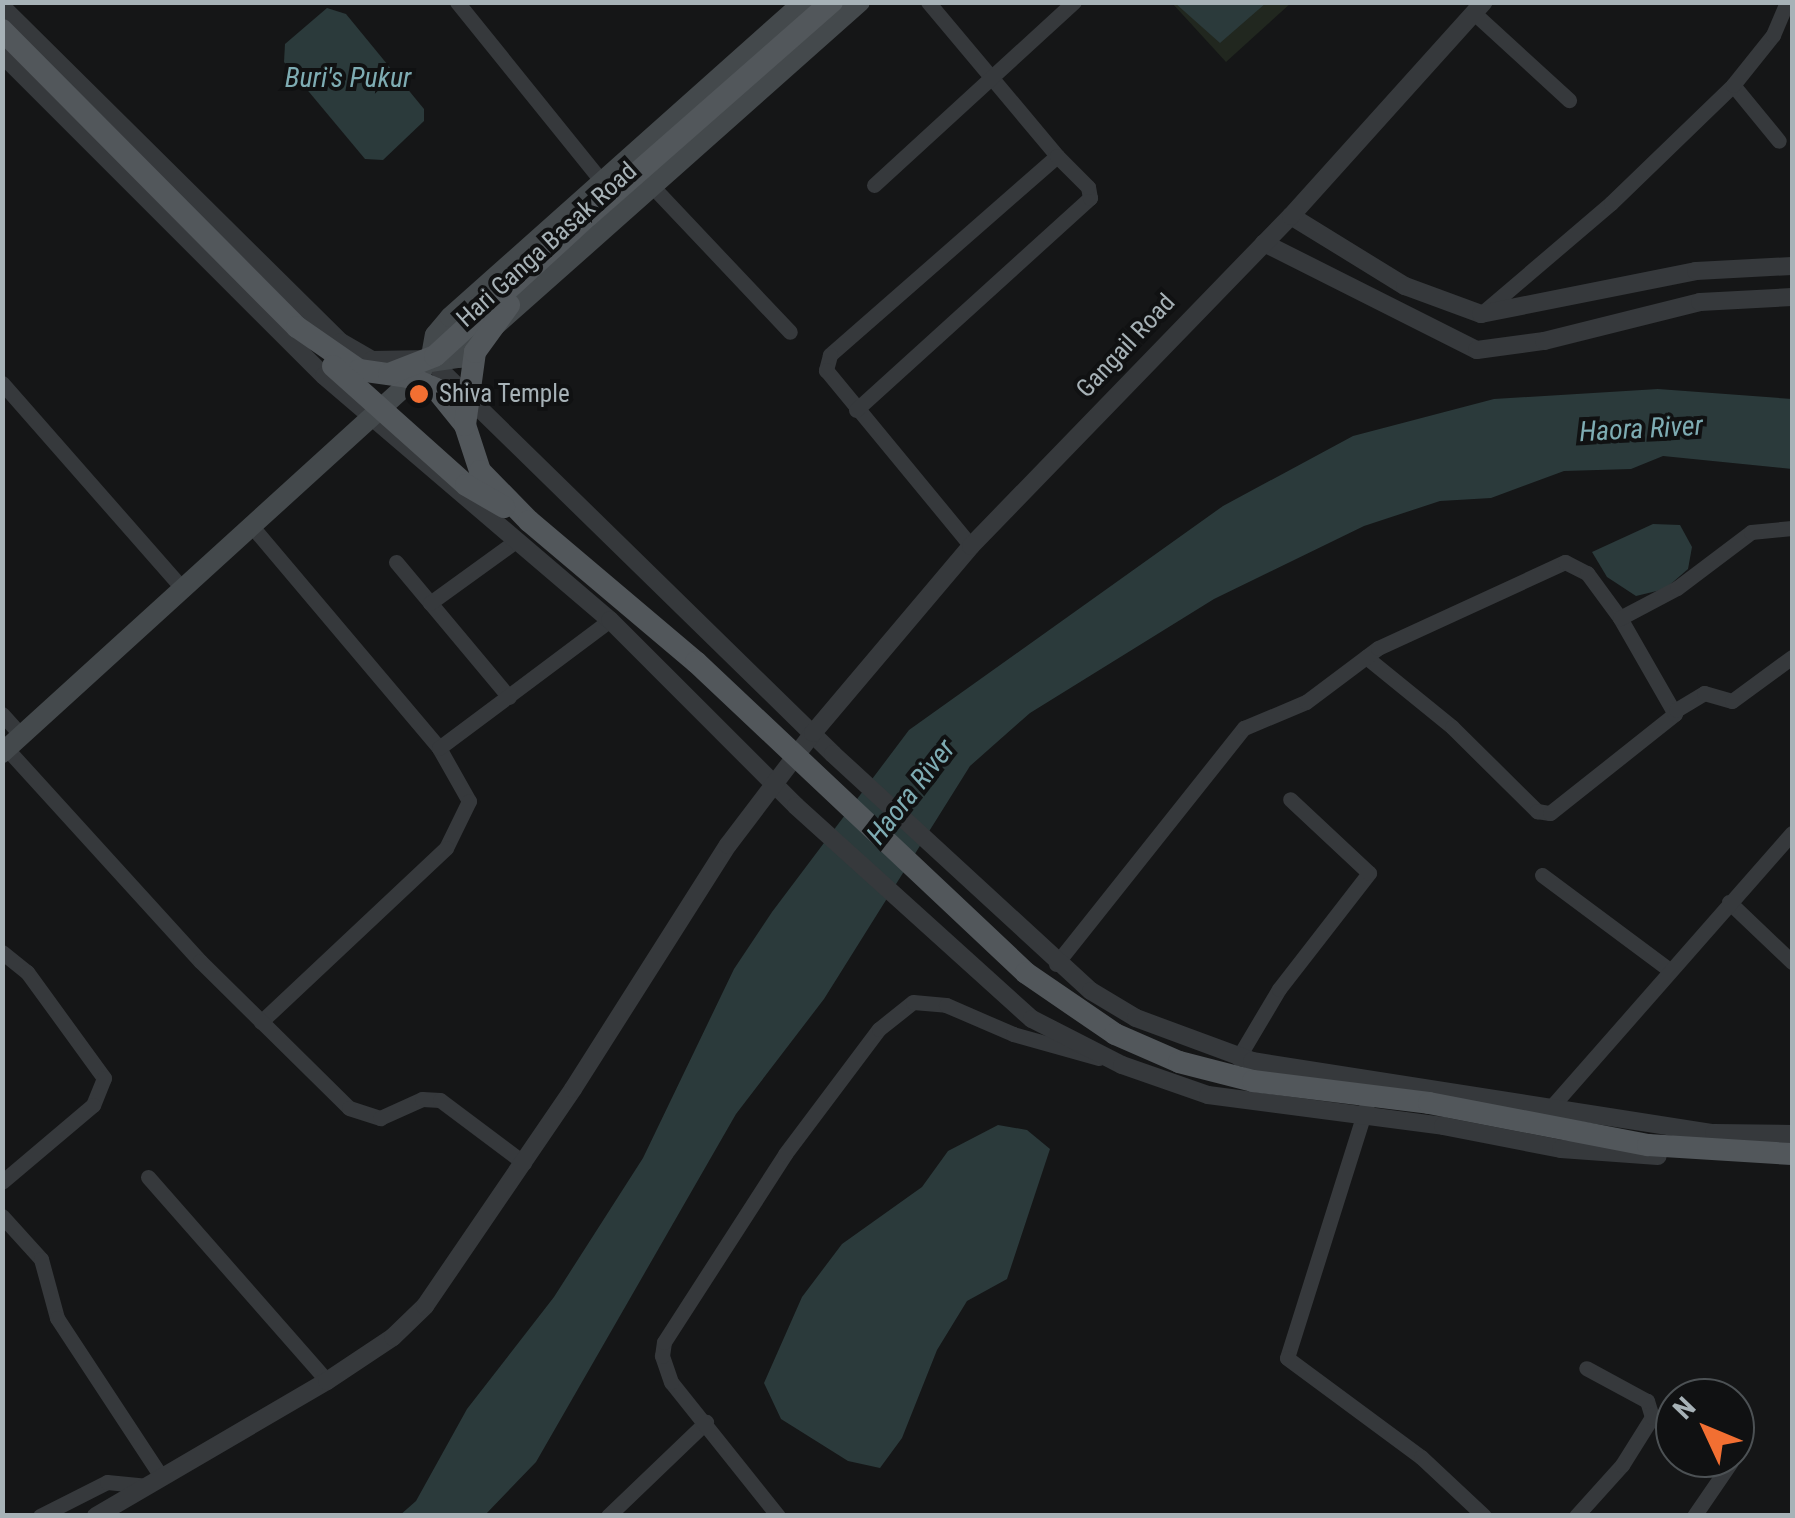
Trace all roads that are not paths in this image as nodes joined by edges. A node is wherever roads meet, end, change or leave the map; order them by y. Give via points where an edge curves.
1 (457, 2) edge
2 (804, 2) edge
3 (832, 2) edge
4 (860, 2) edge
5 (928, 2) edge
6 (1074, 2) edge
7 (1787, 2) edge
8 (2, 7) edge
9 (1479, 8) edge
10 (2, 30) edge
11 (4, 58) edge
12 (992, 78) junction
13 (1733, 85) junction
14 (1569, 100) dead end
15 (1779, 142) dead end
16 (1058, 156) junction
17 (599, 178) junction
18 (651, 185) junction
19 (874, 185) dead end
20 (588, 216) junction
21 (1291, 216) junction
22 (1264, 243) junction
23 (1792, 266) edge
24 (1792, 297) edge
25 (1481, 314) junction
26 (297, 327) junction
27 (790, 332) dead end
28 (430, 362) junction
29 (388, 375) junction
30 (2, 383) edge
31 (856, 410) junction
32 (372, 419) junction
33 (465, 425) junction
34 (250, 524) junction
35 (1792, 528) edge
36 (523, 531) junction
37 (972, 546) junction
38 (396, 562) dead end
39 (182, 588) junction
40 (430, 603) junction
41 (1620, 618) junction
42 (610, 620) junction
43 (1366, 656) junction
44 (1792, 657) edge
45 (509, 697) junction
46 (1676, 710) junction
47 (2, 714) edge
48 (813, 733) junction
49 (10, 746) edge
50 (440, 748) junction
51 (775, 784) junction
52 (1290, 799) dead end
53 (1792, 833) edge
54 (1542, 875) dead end
55 (1729, 902) junction
56 (2, 952) edge
57 (1792, 962) edge
58 (1056, 964) junction
59 (1668, 969) junction
60 (262, 1022) junction
61 (1238, 1058) junction
62 (1122, 1065) junction
63 (1373, 1076) junction
64 (1553, 1105) junction
65 (1364, 1114) junction
66 (1792, 1134) edge
67 (1792, 1154) edge
68 (524, 1163) junction
69 (1792, 1165) edge
70 (148, 1176) dead end
71 (2, 1182) edge
72 (2, 1216) edge
73 (1586, 1368) dead end
74 (327, 1381) junction
75 (706, 1422) junction
76 (1720, 1478) edge
77 (155, 1482) junction
78 (40, 1516) edge
79 (96, 1516) edge
80 (608, 1516) edge
81 (778, 1516) edge
82 (1484, 1516) edge
83 (1576, 1516) edge
84 (1694, 1516) edge

1 - 17 street
2 - 17 main road, Hari Ganga Basak Road
3 - 20 main road
4 - 18 main road, Hari Ganga Basak Road
5 - 12 street
6 - 12 street
7 - 13 street via 1773,36
8 - 28 street via 341,342 372,360
9 - 14 street
9 - 21 street, Gangail Road
10 - 26 main road
11 - 32 street
12 - 16 street
12 - 19 street
13 - 15 street
13 - 25 street via 1611,203
16 - 31 street via 830,355 828,378
16 - 31 street via 1088,187 1090,198
17 - 28 main road, Hari Ganga Basak Road via 450,317 435,334
18 - 27 street
18 - 28 main road, Hari Ganga Basak Road via 459,358
20 - 29 main road, bridge via 435,356
20 - 33 main road, bridge via 475,352
21 - 22 street, Gangail Road
21 - 25 street via 1405,286
22 - 24 street via 1477,350 1544,342 1700,302
22 - 37 street, Gangail Road
23 - 25 street via 1696,270
26 - 29 main road, bridge via 359,370
26 - 36 main road, bridge
28 - 32 main road
28 - 48 street
29 - 33 main road, bridge via 436,389
30 - 39 street
31 - 37 street
32 - 34 main road
32 - 36 street
33 - 36 main road, bridge via 480,472
34 - 39 main road
34 - 50 street
35 - 41 street via 1751,532 1678,588
36 - 40 street
36 - 42 street
36 - 67 main road, bridge via 696,662 1026,972 1114,1034 1179,1062 1253,1081 1430,1103 1648,1145
37 - 48 street, Gangail Road
38 - 40 street
39 - 49 main road
40 - 45 street
41 - 43 street via 1587,573 1564,562
41 - 46 street
42 - 45 street
42 - 51 street
43 - 46 street via 1543,812 1562,808
43 - 58 street via 1306,702 1244,728
44 - 46 street via 1732,701 1704,693
45 - 50 street
47 - 49 street
48 - 51 street, Gangail Road
48 - 58 street
49 - 60 street
50 - 60 street via 468,792 459,832
51 - 62 street via 1007,1000
51 - 68 street, Gangail Road via 728,845
52 - 61 street via 1369,874 1279,989
53 - 55 street
54 - 59 street
55 - 57 street
55 - 59 street
56 - 71 street via 27,972 104,1078 93,1104
58 - 61 street via 1136,1018
59 - 64 street
60 - 68 street via 360,1114 380,1118 422,1100 440,1100
61 - 63 street
62 - 65 street via 1270,1108
62 - 75 street via 1026,1039 928,1000 898,1009 785,1154 664,1342 670,1382
63 - 64 street
63 - 65 street
64 - 66 street via 1714,1133
65 - 69 street via 1560,1149
65 - 82 street via 1287,1358 1421,1456
68 - 74 street, Gangail Road via 425,1306 393,1337
70 - 74 street
72 - 77 street via 41,1259 57,1318
73 - 83 street via 1647,1402 1652,1417 1622,1465
74 - 77 street, Gangail Road
75 - 80 street
75 - 81 street
76 - 84 street
77 - 78 street via 107,1482
77 - 79 street, Gangail Road

